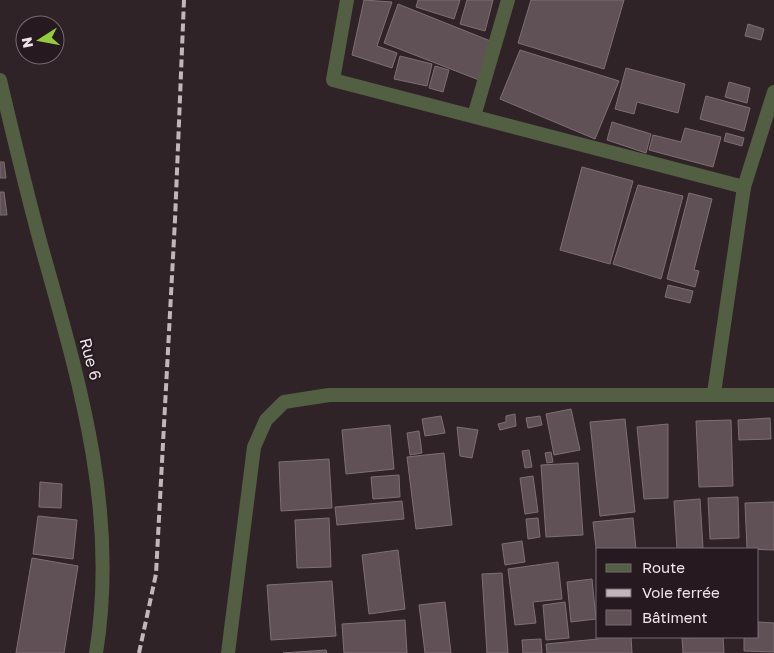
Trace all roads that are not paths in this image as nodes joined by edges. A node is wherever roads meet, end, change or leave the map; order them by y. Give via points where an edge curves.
1 (347, 0) edge
2 (508, 0) edge
3 (0, 80) edge
4 (774, 92) edge
5 (474, 116) junction
6 (744, 187) junction
7 (714, 393) junction
8 (774, 395) edge
9 (96, 653) edge
10 (228, 653) edge

1 - 5 street via 333,80
2 - 5 street
3 - 9 street, Rue 6 via 79,381 94,460 103,526 102,614
4 - 6 street
5 - 6 street
6 - 7 street
7 - 8 street
7 - 10 street via 329,395 284,402 266,420 254,447

